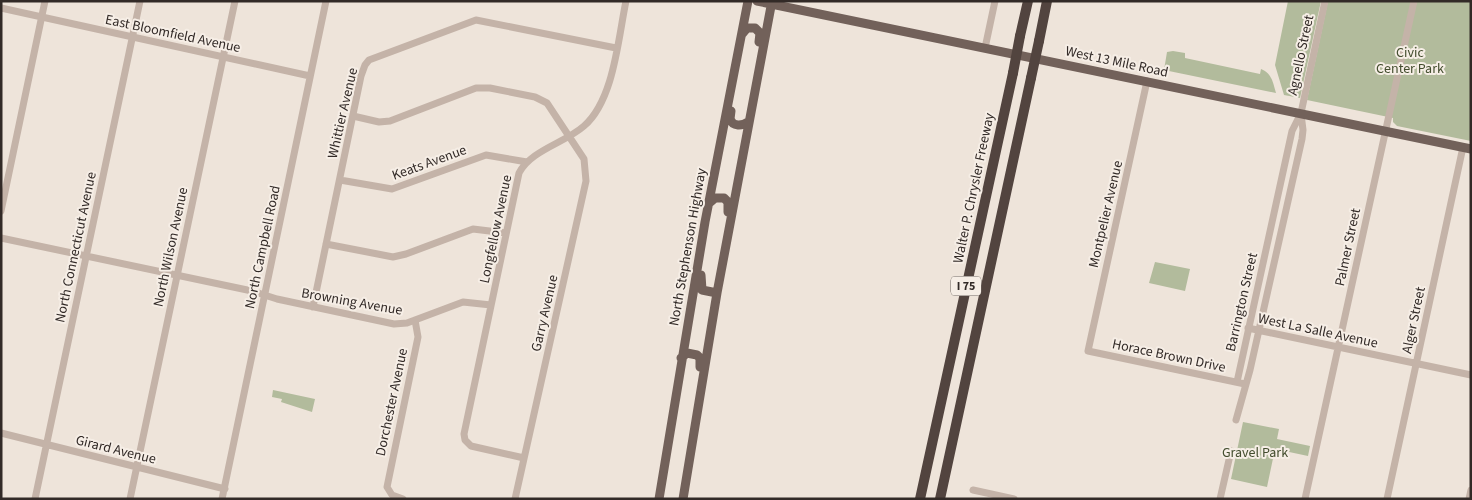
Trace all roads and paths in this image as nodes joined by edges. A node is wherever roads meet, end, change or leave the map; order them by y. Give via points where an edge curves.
1 (46, 1) edge
2 (140, 1) edge
3 (235, 1) edge
4 (326, 1) edge
5 (626, 1) edge
6 (748, 1) edge
7 (757, 1) edge
8 (995, 1) edge
9 (1028, 1) edge
10 (1048, 1) edge
11 (1325, 1) edge
12 (1414, 1) edge
13 (772, 3) edge
14 (1, 8) edge
15 (42, 17) junction
16 (742, 34) junction
17 (132, 37) junction
18 (616, 48) junction
19 (985, 48) junction
20 (738, 55) junction
21 (223, 56) junction
22 (310, 76) junction
23 (1147, 81) junction
24 (751, 106) junction
25 (1301, 113) junction
26 (353, 116) junction
27 (748, 122) junction
28 (1385, 131) junction
29 (570, 136) junction
30 (1467, 148) edge
31 (527, 162) junction
32 (340, 180) junction
33 (708, 204) junction
34 (1, 211) edge
35 (1271, 227) junction
36 (1281, 229) junction
37 (729, 231) junction
38 (506, 233) junction
39 (1, 238) edge
40 (326, 244) junction
41 (86, 256) junction
42 (698, 259) junction
43 (177, 275) junction
44 (717, 293) junction
45 (264, 295) junction
46 (491, 305) junction
47 (312, 307) junction
48 (415, 320) junction
49 (1248, 328) junction
50 (1258, 331) junction
51 (1338, 347) junction
52 (1088, 351) joint
53 (682, 358) junction
54 (1416, 364) junction
55 (1471, 375) edge
56 (1237, 382) junction
57 (1245, 384) junction
58 (1236, 420) dead end
59 (694, 429) junction
60 (1, 433) edge
61 (46, 445) junction
62 (1231, 451) dead end
63 (524, 458) junction
64 (136, 467) junction
65 (225, 488) junction
66 (972, 490) dead end
67 (1471, 490) edge
68 (660, 498) edge
69 (35, 499) edge
70 (130, 499) edge
71 (222, 499) edge
72 (403, 499) edge
73 (515, 499) edge
74 (683, 499) edge
75 (920, 499) edge
76 (940, 499) edge
77 (1014, 499) edge
78 (1220, 499) edge
79 (1305, 499) edge
80 (1387, 499) edge
81 (1469, 499) edge

1 - 15 street
2 - 17 street, North Connecticut Avenue
3 - 21 street, North Wilson Avenue
4 - 22 street, North Campbell Road
5 - 18 street, Longfellow Avenue
6 - 16 main road, North Stephenson Highway
7 - 13 main road, West 13 Mile Road
8 - 19 street
9 - 75 highway, Walter P. Chrysler Freeway / I 75, bridge
10 - 76 highway, I 75, bridge
11 - 25 street, Agnello Street
12 - 28 street, Palmer Street
13 - 19 main road, West 13 Mile Road
13 - 24 main road
14 - 15 street, East Bloomfield Avenue
15 - 17 street, East Bloomfield Avenue
15 - 34 street
16 - 20 main road, North Stephenson Highway
16 - 24 main road via 750,28 758,29 760,33 751,85
17 - 21 street, East Bloomfield Avenue
17 - 41 street, North Connecticut Avenue
18 - 26 street, Whittier Avenue via 486,20 472,20 369,60 363,69
18 - 29 street, Longfellow Avenue via 607,89 597,112 583,128
19 - 23 main road, West 13 Mile Road
20 - 27 main road via 740,65 730,119 740,126
20 - 33 main road, North Stephenson Highway
21 - 22 street, East Bloomfield Avenue
21 - 43 street, North Wilson Avenue
22 - 45 street, North Campbell Road
23 - 25 main road, West 13 Mile Road
23 - 52 street, Montpelier Avenue
24 - 27 main road
25 - 28 main road, West 13 Mile Road
25 - 35 street, Barrington Street via 1292,131
25 - 36 street, Barrington Street via 1303,130
26 - 29 street, Garry Avenue via 390,121 484,87 543,100
26 - 32 street, Whittier Avenue
27 - 37 main road
28 - 30 main road, West 13 Mile Road
28 - 51 street, Palmer Street
29 - 31 street, Longfellow Avenue
29 - 63 street, Garry Avenue via 584,159 586,180
30 - 54 street, Alger Street
31 - 32 street, Keats Avenue via 486,155 392,189
31 - 38 street, Longfellow Avenue via 519,173
32 - 40 street, Whittier Avenue
33 - 37 main road via 717,197 726,200
33 - 42 main road, North Stephenson Highway
35 - 36 street
35 - 49 street, Barrington Street
36 - 50 street, Barrington Street
37 - 44 main road
38 - 40 street via 473,229 393,257
38 - 46 street, Longfellow Avenue
39 - 41 street, Browning Avenue
40 - 47 street, Whittier Avenue
41 - 43 street, Browning Avenue
41 - 61 street, North Connecticut Avenue
42 - 44 main road via 703,266 700,287 706,293
42 - 53 main road, North Stephenson Highway
43 - 45 street, Browning Avenue
43 - 64 street, North Wilson Avenue
44 - 59 main road
45 - 47 street, Browning Avenue
45 - 65 street, North Campbell Road
46 - 48 street, Browning Avenue via 463,302
46 - 63 street, Longfellow Avenue via 465,437 471,446
47 - 48 street, Browning Avenue via 394,324
48 - 72 street, Dorchester Avenue via 418,337 387,490
49 - 50 street, West La Salle Avenue
49 - 56 street, Barrington Street
50 - 51 street, West La Salle Avenue
50 - 57 street, Barrington Street
51 - 54 street, West La Salle Avenue
51 - 79 street, Palmer Street
52 - 56 street, Horace Brown Drive
53 - 59 main road via 692,353 700,358 692,414
53 - 68 main road, North Stephenson Highway
54 - 55 street, West La Salle Avenue
54 - 80 street, Alger Street
56 - 57 street, Horace Brown Drive
57 - 58 street, Barrington Street
59 - 74 main road
60 - 61 street, Girard Avenue
61 - 64 street, Girard Avenue
61 - 69 street, North Connecticut Avenue
62 - 78 street
63 - 73 street, Garry Avenue
64 - 65 street, Girard Avenue
64 - 70 street, North Wilson Avenue
65 - 71 street, North Campbell Road
66 - 77 street
67 - 81 street

